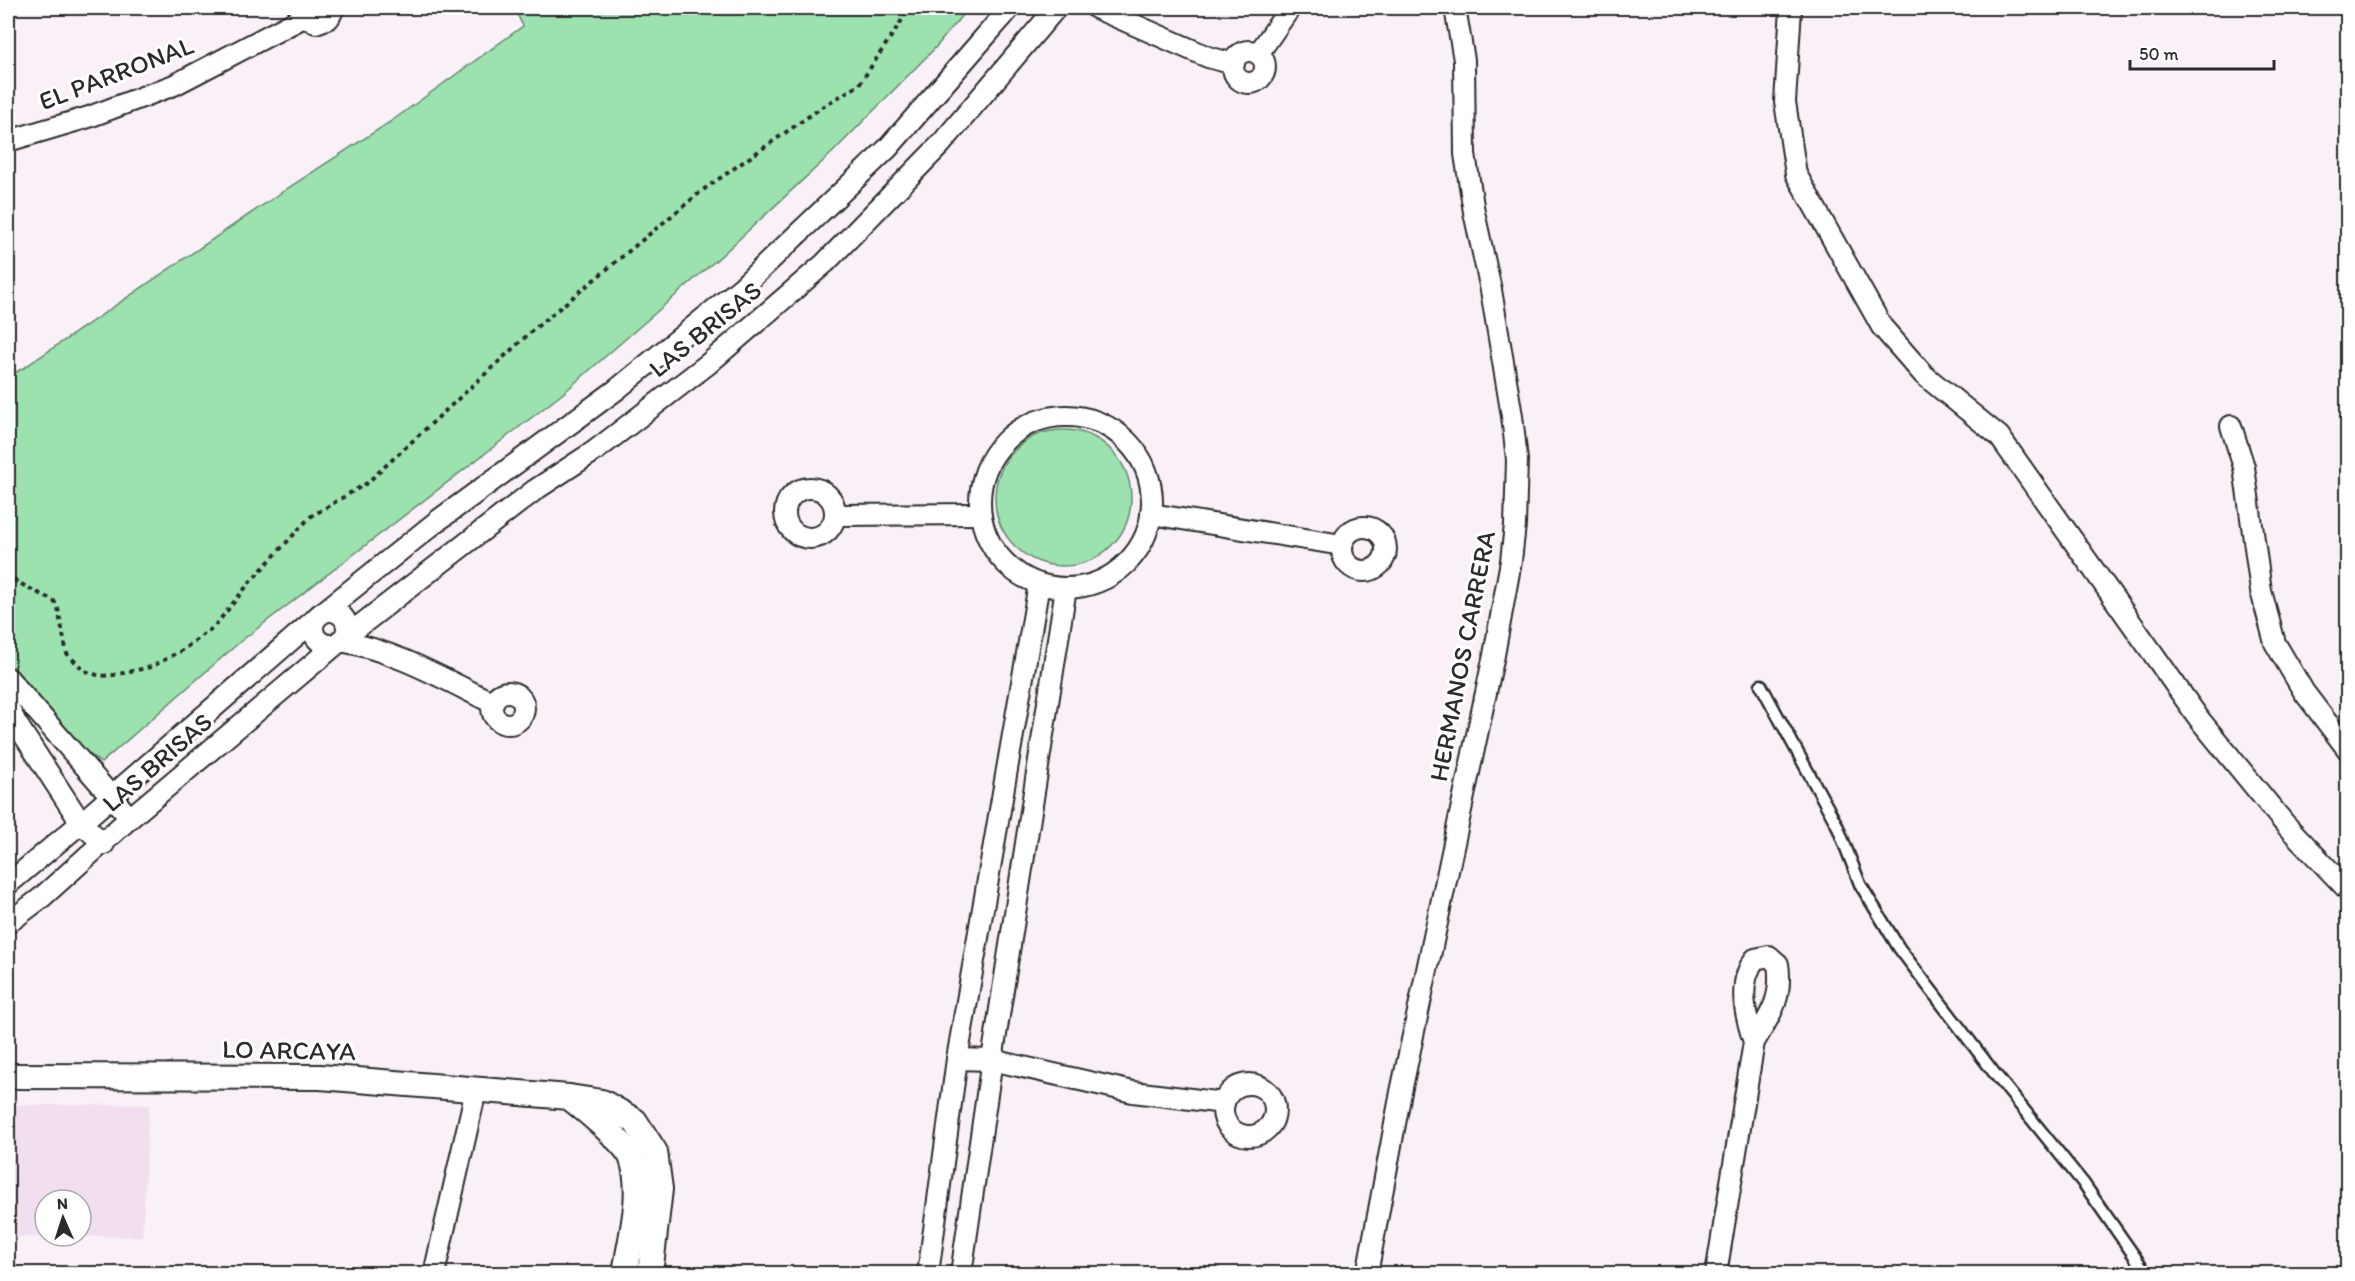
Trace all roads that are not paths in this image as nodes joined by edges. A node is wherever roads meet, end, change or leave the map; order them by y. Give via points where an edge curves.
1 (334, 8) edge
2 (1010, 8) edge
3 (1056, 8) edge
4 (1096, 8) edge
5 (1290, 8) edge
6 (1455, 8) edge
7 (1791, 8) edge
8 (302, 12) edge
9 (1258, 54) junction
10 (1234, 64) junction
11 (8, 141) edge
12 (2231, 426) dead end
13 (980, 514) junction
14 (1151, 514) junction
15 (835, 515) dead end
16 (1342, 545) dead end
17 (1039, 584) junction
18 (1066, 588) junction
19 (321, 614) junction
20 (340, 641) junction
21 (8, 678) edge
22 (1761, 686) dead end
23 (493, 703) dead end
24 (8, 707) edge
25 (2348, 750) edge
26 (110, 797) junction
27 (130, 818) junction
28 (81, 823) junction
29 (104, 844) junction
30 (8, 884) edge
31 (2348, 890) edge
32 (8, 923) edge
33 (1754, 1042) dead end
34 (957, 1059) junction
35 (992, 1060) junction
36 (8, 1076) edge
37 (476, 1090) junction
38 (569, 1097) junction
39 (1224, 1103) dead end
40 (434, 1274) edge
41 (625, 1274) edge
42 (650, 1274) edge
43 (928, 1274) edge
44 (961, 1274) edge
45 (1367, 1274) edge
46 (1716, 1274) edge
47 (2147, 1274) edge

1 - 8 street, EL PARRONAL via 323,22 316,23
2 - 19 street, LAS BRISAS via 888,148 742,287 616,390 436,522
3 - 20 street, LAS BRISAS via 940,144 825,264 708,364 596,450 535,490
4 - 10 street via 1208,57
5 - 9 street
6 - 45 street, HERMANOS CARRERA via 1464,60 1465,154 1514,430 1515,525 1494,655 1401,1092
7 - 31 street via 1785,102 1796,174 1882,327 1924,375 2000,436 2200,720 2285,824
8 - 11 street, EL PARRONAL via 174,85 89,117
9 - 10 street via 1242,52
9 - 10 street via 1265,69 1255,81 1242,81
12 - 25 street via 2244,467 2261,591 2275,642 2304,692
13 - 14 street via 980,484 991,457 1010,435 1036,420 1065,415 1094,420 1127,442 1140,457 1151,484
13 - 15 street
13 - 17 street via 990,544 1011,569
14 - 16 street
14 - 18 street via 1142,543 1123,567 1096,582
17 - 18 street
17 - 34 street
18 - 35 street
19 - 20 street via 330,611 343,616 347,626
19 - 26 street, LAS BRISAS
20 - 23 street via 367,645
20 - 27 street, LAS BRISAS
21 - 26 street
22 - 47 lane via 1837,825 1860,884 1899,948 2084,1184
24 - 28 street
26 - 27 street
26 - 28 street, LAS BRISAS
27 - 29 street, LAS BRISAS
28 - 29 street
28 - 30 street, LAS BRISAS
29 - 32 street, LAS BRISAS
33 - 46 street
34 - 35 street
34 - 43 street
35 - 39 street via 1133,1092
35 - 44 street
36 - 37 street, LO ARCAYA via 320,1077
37 - 38 street, LO ARCAYA
37 - 40 street
38 - 41 street via 632,1157 637,1190
38 - 42 street, LO ARCAYA via 602,1102 635,1121 656,1152 660,1189

